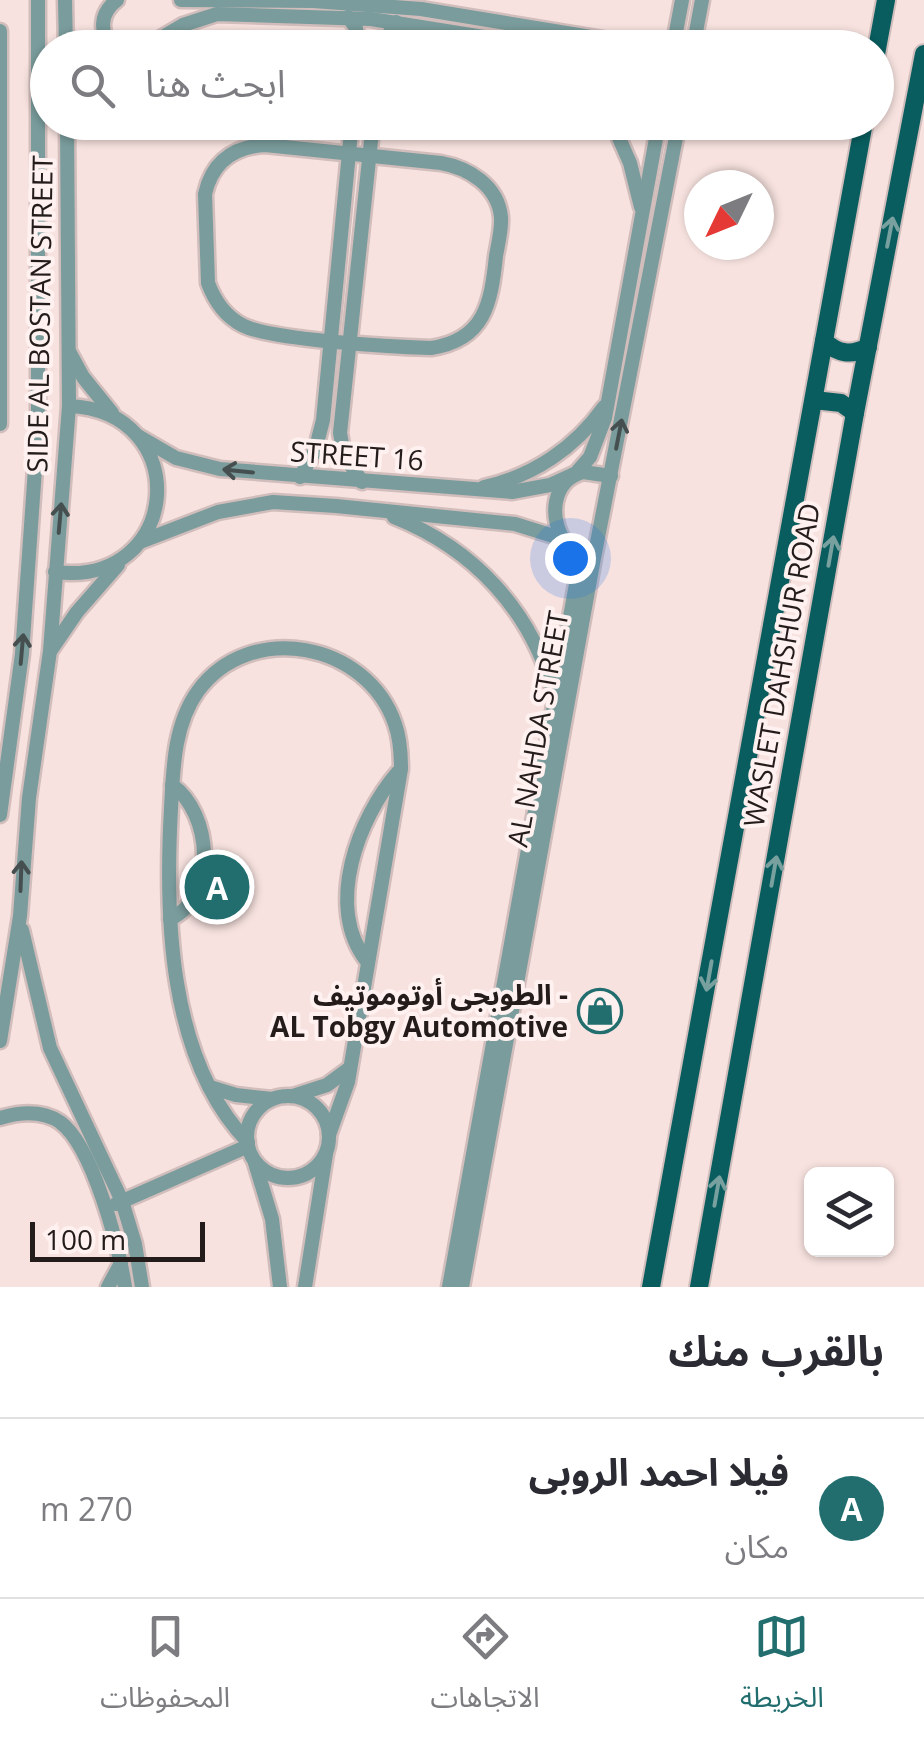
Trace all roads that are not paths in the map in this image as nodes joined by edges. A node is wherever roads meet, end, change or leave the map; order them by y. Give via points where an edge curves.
1 (38, 0) edge
2 (65, 0) edge
3 (117, 0) edge
4 (182, 0) edge
5 (452, 0) edge
6 (682, 0) edge
7 (702, 0) edge
8 (886, 0) edge
9 (313, 8) edge
10 (432, 12) edge
11 (461, 16) junction
12 (348, 17) junction
13 (396, 22) junction
14 (38, 30) edge
15 (66, 30) edge
16 (103, 30) edge
17 (173, 30) edge
18 (356, 30) edge
19 (392, 30) edge
20 (491, 30) edge
21 (547, 30) edge
22 (676, 30) edge
23 (696, 30) edge
24 (880, 30) edge
25 (0, 31) edge
26 (924, 54) edge
27 (1, 134) edge
28 (38, 140) edge
29 (67, 140) edge
30 (351, 140) edge
31 (371, 140) edge
32 (620, 140) edge
33 (656, 140) edge
34 (676, 140) edge
35 (861, 140) edge
36 (350, 154) junction
37 (370, 156) junction
38 (643, 212) junction
39 (331, 339) junction
40 (350, 341) junction
41 (824, 341) junction
42 (66, 347) junction
43 (868, 347) junction
44 (814, 400) junction
45 (608, 402) junction
46 (69, 406) junction
47 (856, 413) junction
48 (116, 417) junction
49 (0, 424) edge
50 (138, 436) junction
51 (576, 473) junction
52 (611, 476) junction
53 (300, 477) junction
54 (362, 482) junction
55 (473, 490) junction
56 (369, 509) junction
57 (140, 542) junction
58 (567, 543) junction
59 (124, 558) junction
60 (594, 558) junction
61 (55, 572) junction
62 (50, 651) junction
63 (562, 700) junction
64 (401, 769) junction
65 (172, 785) junction
66 (0, 816) edge
67 (20, 916) junction
68 (170, 919) junction
69 (366, 960) junction
70 (0, 1042) edge
71 (350, 1068) junction
72 (210, 1086) junction
73 (290, 1096) junction
74 (273, 1099) junction
75 (487, 1116) junction
76 (0, 1118) edge
77 (328, 1143) junction
78 (250, 1148) junction
79 (122, 1201) junction
80 (107, 1208) junction
81 (121, 1263) junction
82 (108, 1287) edge
83 (125, 1287) edge
84 (142, 1287) edge
85 (280, 1287) edge
86 (305, 1287) edge
87 (449, 1287) edge
88 (462, 1287) edge
89 (652, 1287) edge
90 (700, 1287) edge

14 -> 1 street
2 - 15 street
3 - 16 street
4 - 9 street
5 - 11 street
6 - 22 street
7 - 23 street
8 - 24 main road
9 - 10 street
9 - 12 street
9 - 17 street via 218,14
10 - 11 street
10 - 13 street
10 - 20 street
11 - 21 street
12 - 13 street
12 - 18 street
13 - 19 street
25 - 27 street
43 -> 26 main road, WASLET DAHSHUR ROAD
27 - 49 street
66 -> 28 street via 22,654 38,426
29 - 42 street, SIDE AL BOSTAN STREET
30 - 36 street
31 - 37 street
32 - 38 street
33 - 38 street
52 -> 34 street, AL NAHDA STREET
35 - 41 main road, WASLET DAHSHUR ROAD
36 - 37 street
36 - 39 street
36 - 39 street via 250,146 225,158 205,194 208,283 220,307 252,329
37 - 40 street
37 - 40 street via 469,171 490,190 501,217 490,300 468,334 431,348
38 - 45 street
39 - 40 street
39 - 53 street via 321,431
40 - 54 street via 340,434 344,455
41 - 43 main road via 850,354
41 - 44 main road, WASLET DAHSHUR ROAD
42 - 46 street, SIDE AL BOSTAN STREET
42 - 48 street
43 - 47 main road, WASLET DAHSHUR ROAD
44 - 47 main road via 841,403
44 -> 89 main road, WASLET DAHSHUR ROAD
45 - 51 street via 595,447
45 - 55 street via 550,461
46 - 48 street
61 -> 46 street, SIDE AL BOSTAN STREET
90 -> 47 main road, WASLET DAHSHUR ROAD
48 - 50 street
53 -> 50 street, STREET 16 via 197,464
50 - 57 street via 157,477 158,500
51 - 52 street
51 - 55 street, STREET 16 via 525,491
51 - 58 street, AL NAHDA STREET via 556,500 555,520
52 - 60 street, AL NAHDA STREET
53 - 54 street, STREET 16
54 - 55 street, STREET 16
56 - 57 street, STREET 16 via 259,504 192,520
56 - 58 street, STREET 16 via 515,524
56 - 63 street via 434,536 489,578 524,622
57 - 59 street
58 - 60 street, STREET 16
58 - 63 street, AL NAHDA STREET via 576,584
59 - 61 street via 91,573
59 - 62 street
60 - 63 street, AL NAHDA STREET
61 - 62 street, SIDE AL BOSTAN STREET
67 -> 62 street, SIDE AL BOSTAN STREET
63 - 75 street, AL NAHDA STREET
64 - 65 street via 396,726 372,686 334,658 277,647 227,663 198,690 181,726
64 - 69 street
64 - 69 street via 367,820 350,881 350,926
65 - 68 street
65 - 68 street via 197,814 202,864 195,899
67 - 70 street, SIDE AL BOSTAN STREET
67 - 79 street via 50,1048
68 - 72 street via 183,1010
69 - 71 street
71 - 73 street via 327,1085
71 - 77 street
72 - 74 street
72 - 78 street
73 - 74 street
73 - 77 street via 317,1108
74 - 78 street via 253,1116
75 - 87 street, AL NAHDA STREET
75 - 88 street, AL NAHDA STREET
76 - 80 street via 45,1115 68,1129
77 - 78 street via 314,1169 292,1178 270,1174
77 - 86 street
78 - 79 street
78 - 85 street via 272,1219
79 - 80 street
79 - 84 street
80 - 81 street
81 - 82 street
81 - 83 street

